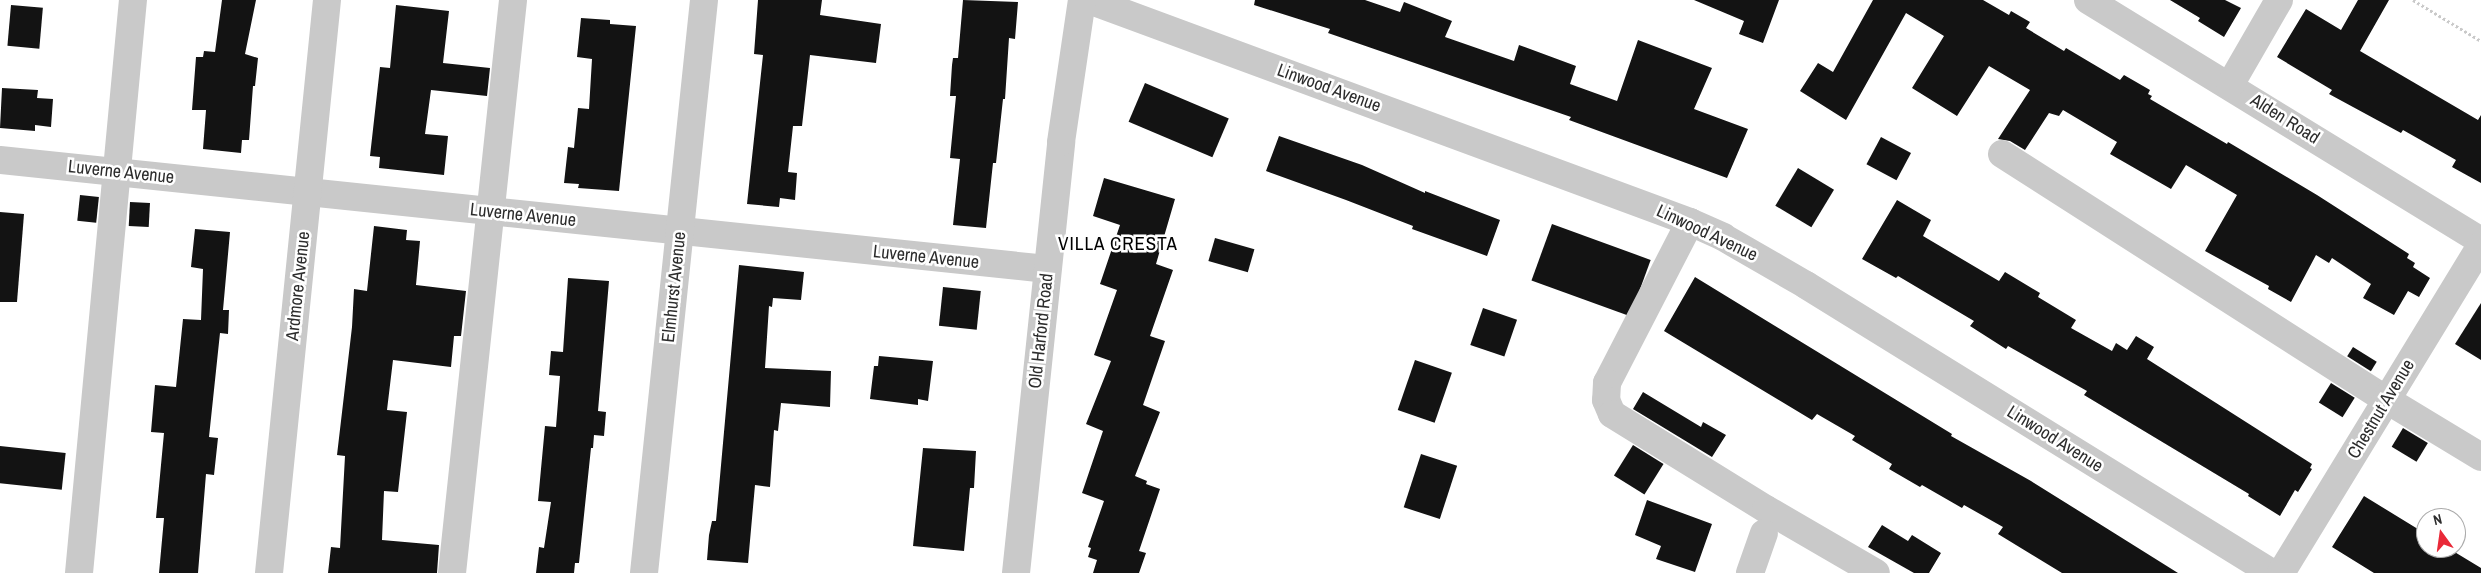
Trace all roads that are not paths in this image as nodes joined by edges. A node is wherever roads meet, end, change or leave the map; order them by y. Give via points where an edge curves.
1 (133, 0) edge
2 (327, 0) edge
3 (514, 0) edge
4 (704, 0) edge
5 (1082, 0) edge
6 (1089, 0) edge
7 (2088, 0) edge
8 (2279, 0) edge
9 (2230, 85) junction
10 (2002, 154) dead end
11 (0, 160) edge
12 (118, 172) junction
13 (308, 192) junction
14 (491, 211) junction
15 (1690, 222) junction
16 (680, 231) junction
17 (2481, 241) edge
18 (2481, 245) edge
19 (1047, 269) junction
20 (2387, 400) junction
21 (2481, 457) edge
22 (1764, 532) dead end
23 (79, 573) edge
24 (269, 573) edge
25 (452, 573) edge
26 (644, 573) edge
27 (1016, 573) edge
28 (1750, 573) edge
29 (1876, 573) edge
30 (2272, 573) edge
31 (2281, 573) edge

1 - 12 street
2 - 13 street, Ardmore Avenue
3 - 14 street
4 - 16 street, Elmhurst Avenue
5 - 19 street, Old Harford Road via 1061,142
6 - 15 street, Linwood Avenue
7 - 9 street, Alden Road
8 - 9 street
9 - 17 street, Alden Road
10 - 20 street
11 - 12 street, Luverne Avenue
12 - 13 street, Luverne Avenue
12 - 23 street
13 - 14 street, Luverne Avenue
13 - 24 street, Ardmore Avenue
14 - 16 street, Luverne Avenue
14 - 25 street
15 - 29 street via 1607,383 1606,400 1612,414
15 - 30 street, Linwood Avenue via 1798,280
16 - 19 street, Luverne Avenue
16 - 26 street, Elmhurst Avenue
18 - 20 street, Chestnut Avenue
19 - 27 street, Old Harford Road
20 - 21 street
20 - 31 street, Chestnut Avenue
22 - 28 street

